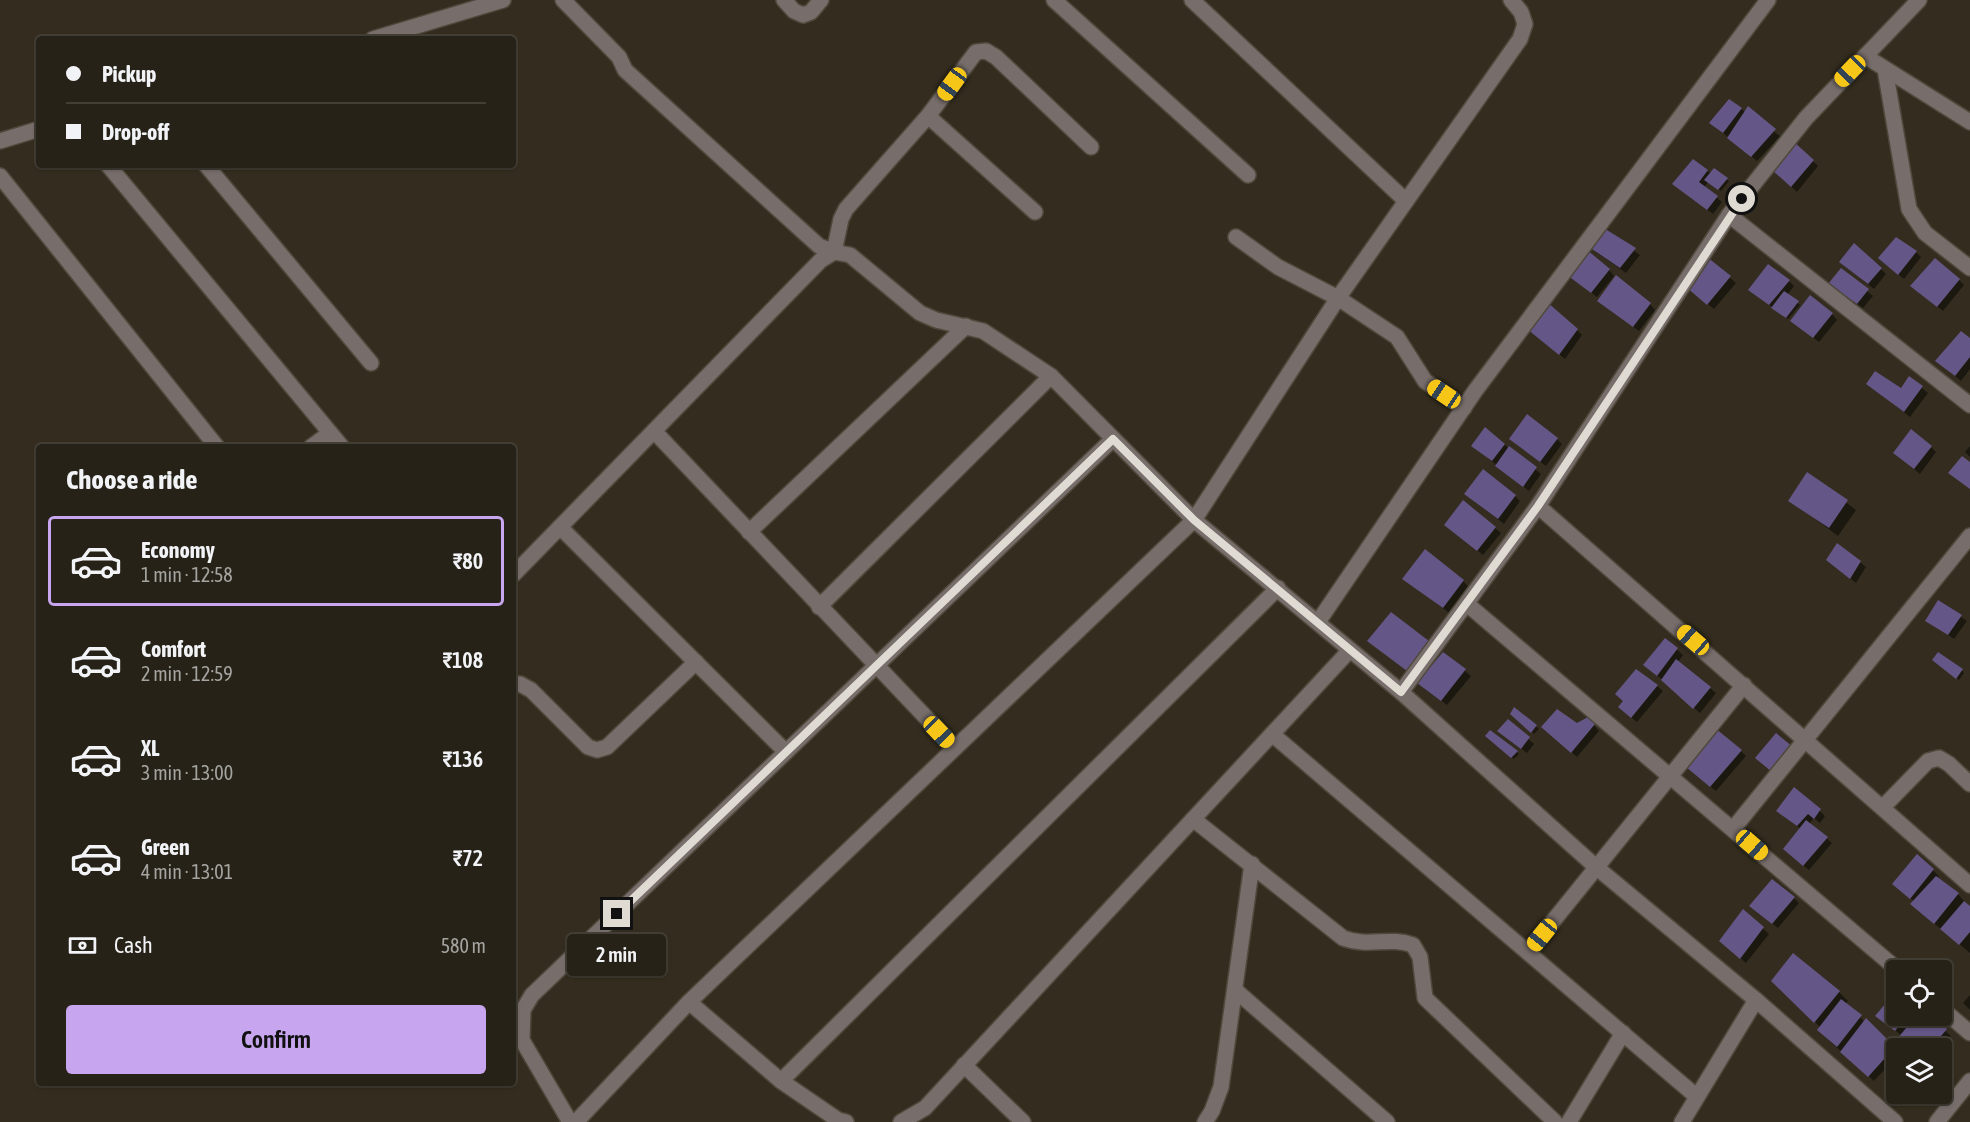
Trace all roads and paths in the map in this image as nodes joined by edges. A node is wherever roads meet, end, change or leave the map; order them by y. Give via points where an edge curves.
1 (503, 0) edge
2 (563, 0) edge
3 (784, 0) edge
4 (821, 0) edge
5 (1054, 0) edge
6 (1192, 0) edge
7 (1511, 0) edge
8 (1768, 0) edge
9 (1918, 0) edge
10 (383, 36) edge
11 (1865, 56) junction
12 (1885, 69) junction
13 (928, 116) junction
14 (1970, 122) edge
15 (36, 130) edge
16 (0, 141) edge
17 (1091, 147) dead end
18 (110, 168) edge
19 (208, 168) edge
20 (1248, 175) dead end
21 (0, 176) edge
22 (1406, 201) junction
23 (1035, 212) dead end
24 (1729, 215) junction
25 (1236, 237) dead end
26 (834, 252) junction
27 (1970, 268) edge
28 (1338, 298) junction
29 (966, 326) junction
30 (371, 363) dead end
31 (1051, 376) junction
32 (1970, 405) edge
33 (1464, 408) junction
34 (654, 431) junction
35 (330, 433) junction
36 (1113, 439) junction
37 (215, 444) edge
38 (315, 444) edge
39 (339, 444) edge
40 (1538, 506) junction
41 (1194, 520) junction
42 (560, 527) junction
43 (749, 532) junction
44 (1970, 536) edge
45 (516, 572) edge
46 (1278, 588) junction
47 (1467, 604) junction
48 (819, 607) junction
49 (1318, 622) junction
50 (1350, 650) junction
51 (696, 662) junction
52 (876, 666) junction
53 (516, 684) edge
54 (1744, 685) junction
55 (1401, 692) junction
56 (1272, 734) junction
57 (1805, 737) junction
58 (955, 748) junction
59 (786, 752) junction
60 (1671, 778) junction
61 (1970, 784) edge
62 (1883, 807) junction
63 (1194, 819) junction
64 (1733, 829) junction
65 (1252, 864) junction
66 (1596, 867) junction
67 (1970, 885) edge
68 (1528, 952) junction
69 (1886, 960) edge
70 (1234, 990) junction
71 (1756, 1000) junction
72 (689, 1002) junction
73 (1952, 1017) edge
74 (1623, 1033) junction
75 (1970, 1033) edge
76 (964, 1065) junction
77 (781, 1081) junction
78 (1970, 1081) edge
79 (1696, 1096) junction
80 (570, 1122) edge
81 (576, 1122) edge
82 (846, 1122) edge
83 (901, 1122) edge
84 (1023, 1122) edge
85 (1205, 1122) edge
86 (1387, 1122) edge
87 (1556, 1122) edge
88 (1569, 1122) edge
89 (1682, 1122) edge
90 (1895, 1122) edge
91 (1937, 1122) edge

1 - 10 street
2 - 26 street via 619,57 626,70 819,246
3 - 4 street via 803,15
5 - 20 street
6 - 22 street
7 - 22 street via 1526,24 1520,39
8 - 33 street
9 - 11 street
11 - 12 street
11 - 24 street via 1806,118
12 - 14 street
12 - 27 street via 1909,209 1925,233
13 - 17 street via 976,52 986,51
13 - 23 street
13 - 26 street via 846,209
15 - 16 street
18 - 35 street
19 - 30 street
21 - 37 street
22 - 28 street
24 - 32 street
24 - 40 street
25 - 28 street via 1278,267
26 - 29 street via 850,255 920,313
26 - 34 street via 821,260
28 - 33 street via 1396,337 1425,381
28 - 41 street
29 - 31 street via 983,331
29 - 43 street
31 - 36 street
31 - 48 street
33 - 49 street
34 - 42 street
34 - 43 street
35 - 38 street
35 - 39 street
36 - 41 street
36 - 52 street
40 - 47 street
40 - 54 street
41 - 46 street
41 - 58 street
42 - 45 street
42 - 51 street
43 - 48 street
44 - 57 street
46 - 49 street
46 - 77 street
47 - 55 street
47 - 60 street
48 - 52 street
49 - 50 street
50 - 55 street
50 - 56 street
51 - 53 street via 607,747 597,750 588,747 531,690
51 - 59 street
52 - 58 street
52 - 59 street
54 - 57 street
54 - 60 street
55 - 66 street
56 - 63 street
56 - 68 street
57 - 62 street
57 - 64 street
58 - 72 street
59 - 80 street via 532,995 523,1010 522,1040
60 - 64 street
60 - 66 street
61 - 62 street via 1939,758 1928,761
62 - 67 street
63 - 65 street
63 - 76 street
64 - 69 street
65 - 70 street
65 - 87 street via 1343,938 1368,944 1401,940 1413,945 1420,957 1425,998
66 - 68 street
66 - 71 street
68 - 74 street
70 - 85 street via 1221,1087
70 - 86 street
71 - 79 street
71 - 90 street
72 - 77 street
72 - 81 street
73 - 75 street
74 - 79 street
74 - 88 street
76 - 83 street via 925,1108
76 - 84 street
77 - 82 street
78 - 91 street
79 - 89 street

